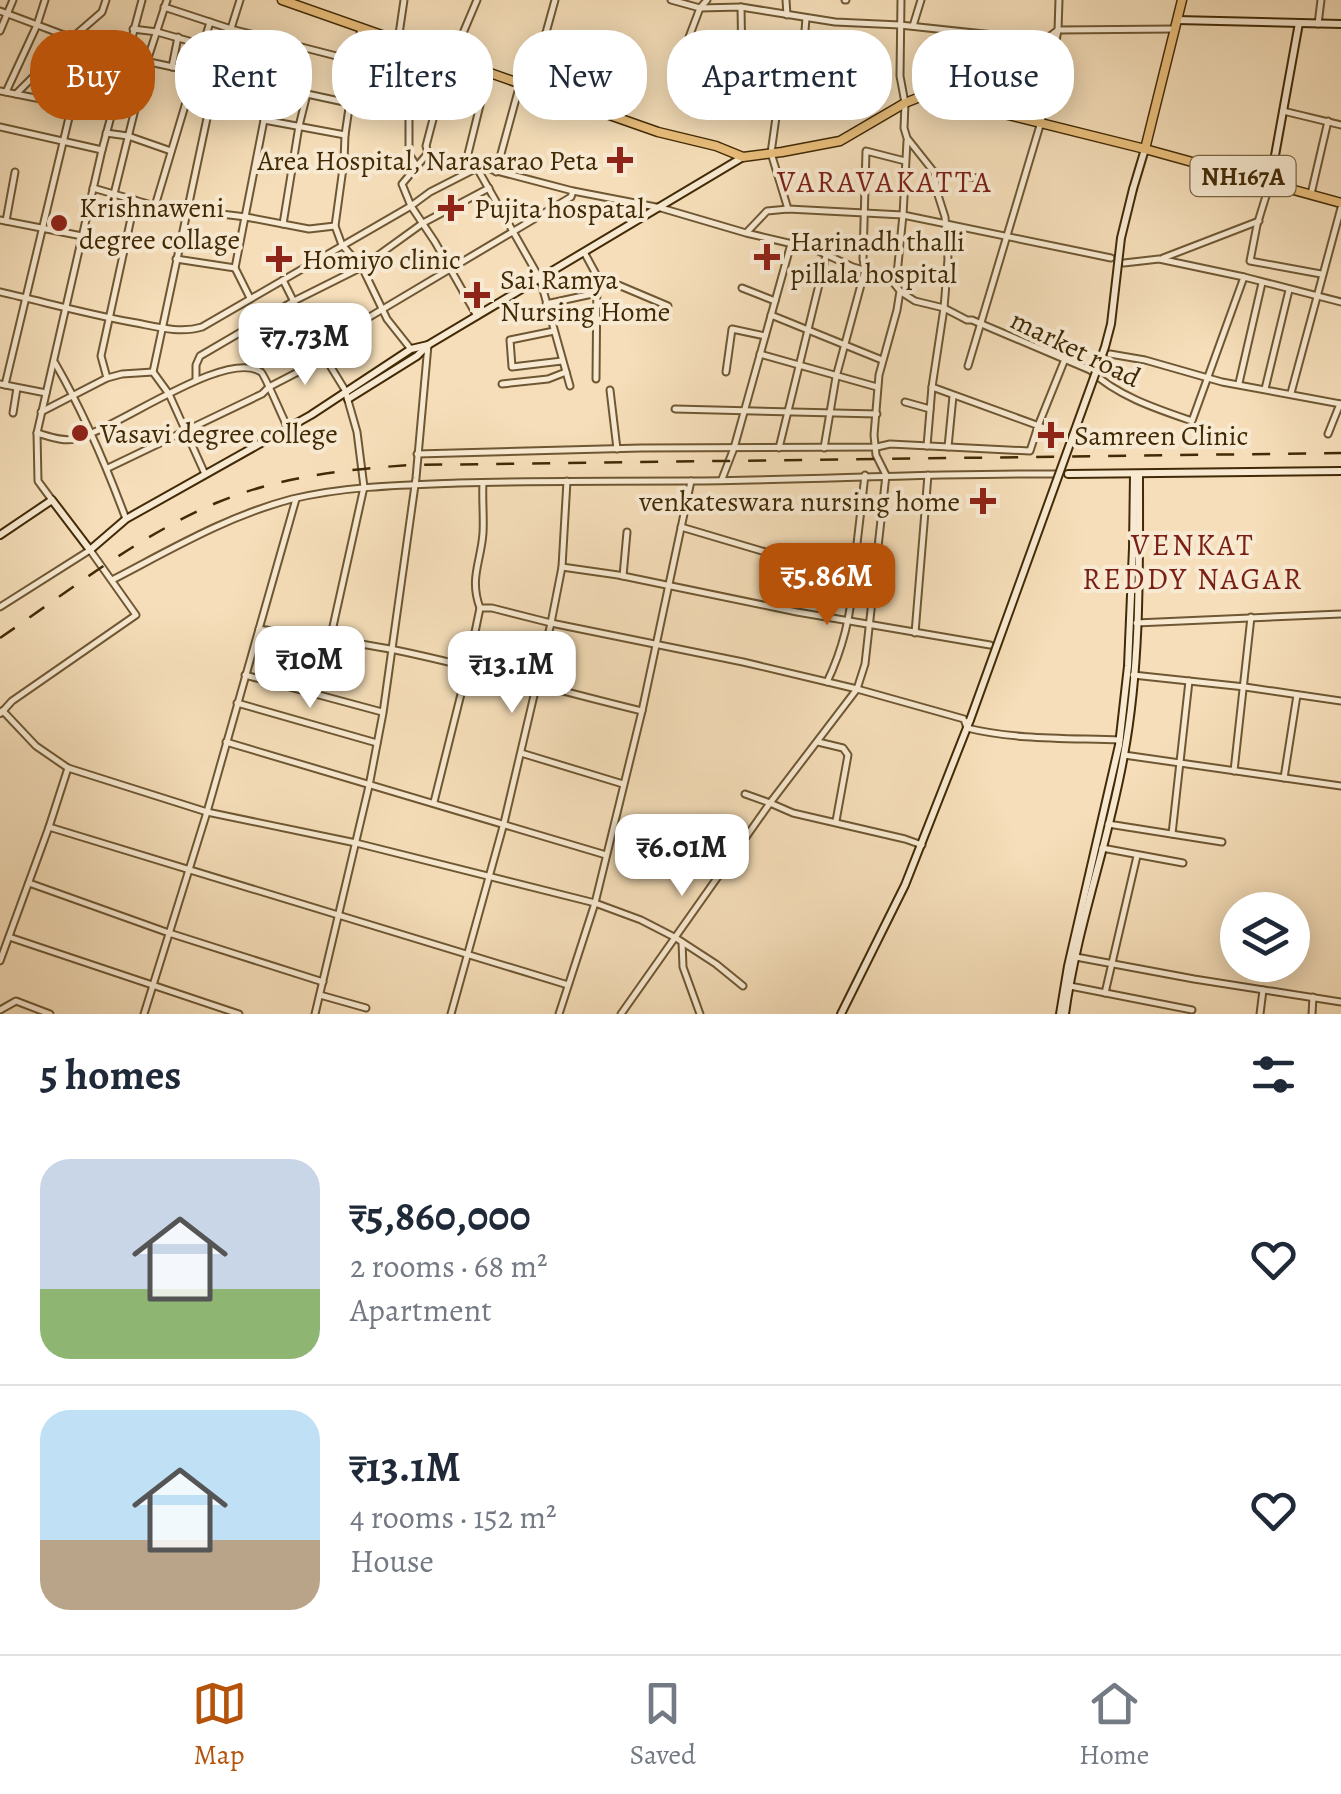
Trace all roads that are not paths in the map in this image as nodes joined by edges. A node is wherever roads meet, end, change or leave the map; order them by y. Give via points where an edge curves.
1 (13, 0) edge
2 (45, 0) edge
3 (106, 0) edge
4 (142, 0) edge
5 (240, 0) edge
6 (282, 0) edge
7 (404, 0) edge
8 (477, 0) edge
9 (556, 0) edge
10 (707, 0) edge
11 (786, 0) edge
12 (901, 0) edge
13 (921, 0) edge
14 (1059, 0) edge
15 (1182, 0) edge
16 (1321, 0) edge
17 (676, 1) edge
18 (165, 3) edge
19 (741, 7) junction
20 (700, 8) junction
21 (3, 13) edge
22 (787, 15) junction
23 (806, 18) junction
24 (210, 22) junction
25 (1299, 23) junction
26 (1318, 24) junction
27 (1341, 24) edge
28 (37, 25) junction
29 (900, 25) junction
30 (1176, 25) junction
31 (914, 26) junction
32 (360, 27) junction
33 (133, 28) joint
34 (231, 29) junction
35 (50, 30) edge
36 (81, 30) edge
37 (208, 30) edge
38 (235, 30) edge
39 (360, 30) edge
40 (368, 30) edge
41 (400, 30) edge
42 (464, 30) edge
43 (547, 30) edge
44 (691, 30) edge
45 (741, 30) edge
46 (805, 30) edge
47 (950, 30) edge
48 (1058, 30) joint
49 (0, 31) edge
50 (158, 32) junction
51 (175, 36) edge
52 (155, 40) edge
53 (175, 52) edge
54 (155, 63) edge
55 (172, 67) junction
56 (175, 68) edge
57 (30, 80) edge
58 (3, 92) edge
59 (16, 94) junction
60 (30, 97) edge
61 (332, 100) edge
62 (905, 104) junction
63 (513, 109) edge
64 (1283, 110) junction
65 (69, 120) edge
66 (110, 120) edge
67 (132, 120) edge
68 (180, 120) edge
69 (206, 120) edge
70 (264, 120) joint
71 (347, 120) edge
72 (410, 120) edge
73 (433, 120) edge
74 (476, 120) edge
75 (624, 120) edge
76 (777, 120) edge
77 (1328, 121) junction
78 (1041, 122) junction
79 (1341, 124) edge
80 (299, 126) junction
81 (0, 127) edge
82 (106, 133) junction
83 (345, 135) junction
84 (128, 136) junction
85 (907, 138) junction
86 (64, 141) junction
87 (1145, 149) junction
88 (102, 150) junction
89 (170, 151) junction
90 (428, 154) junction
91 (770, 154) junction
92 (743, 156) junction
93 (906, 161) junction
94 (466, 162) junction
95 (416, 166) junction
96 (477, 168) junction
97 (15, 172) dead end
98 (496, 172) junction
99 (934, 172) junction
100 (977, 178) dead end
101 (1270, 183) junction
102 (94, 188) junction
103 (489, 188) junction
104 (573, 191) junction
105 (114, 194) junction
106 (1310, 194) junction
107 (135, 200) junction
108 (1341, 205) edge
109 (154, 206) junction
110 (411, 206) junction
111 (661, 208) junction
112 (788, 210) junction
113 (186, 211) junction
114 (864, 213) junction
115 (903, 215) junction
116 (246, 217) junction
117 (3, 220) edge
118 (1259, 221) junction
119 (945, 222) junction
120 (423, 223) junction
121 (284, 224) junction
122 (335, 226) junction
123 (42, 228) junction
124 (514, 232) junction
125 (746, 233) junction
126 (82, 236) junction
127 (1007, 236) junction
128 (790, 244) junction
129 (342, 245) junction
130 (584, 252) junction
131 (826, 255) junction
132 (1111, 258) dead end
133 (176, 259) junction
134 (1160, 259) junction
135 (1124, 263) dead end
136 (362, 267) junction
137 (235, 268) junction
138 (450, 270) junction
139 (865, 270) junction
140 (1322, 274) junction
141 (597, 276) junction
142 (540, 278) junction
143 (1244, 278) junction
144 (283, 280) junction
145 (1262, 284) junction
146 (742, 288) dead end
147 (898, 288) junction
148 (1289, 290) junction
149 (0, 292) edge
150 (597, 293) junction
151 (1316, 296) junction
152 (26, 298) junction
153 (250, 298) junction
154 (775, 300) junction
155 (294, 302) junction
156 (1341, 302) edge
157 (546, 304) junction
158 (668, 306) dead end
159 (944, 308) junction
160 (65, 309) junction
161 (383, 309) junction
162 (771, 315) junction
163 (477, 316) junction
164 (108, 318) junction
165 (981, 324) junction
166 (162, 328) junction
167 (554, 330) junction
168 (806, 330) junction
169 (765, 336) junction
170 (428, 345) junction
171 (844, 346) junction
172 (319, 348) junction
173 (411, 349) junction
174 (760, 354) junction
175 (1110, 354) dead end
176 (418, 356) junction
177 (325, 358) junction
178 (1065, 359) junction
179 (53, 360) junction
180 (882, 360) junction
181 (563, 361) junction
182 (798, 364) junction
183 (968, 366) dead end
184 (153, 372) junction
185 (566, 372) junction
186 (726, 372) dead end
187 (836, 377) junction
188 (107, 378) junction
189 (1208, 378) junction
190 (196, 380) junction
191 (596, 380) dead end
192 (502, 384) dead end
193 (1238, 384) junction
194 (3, 385) edge
195 (570, 386) dead end
196 (269, 387) junction
197 (878, 387) junction
198 (932, 387) junction
199 (18, 388) junction
200 (1266, 389) junction
201 (610, 390) dead end
202 (46, 393) junction
203 (169, 394) junction
204 (347, 394) junction
205 (954, 394) junction
206 (1290, 394) junction
207 (74, 396) junction
208 (905, 402) dead end
209 (1341, 403) edge
210 (675, 409) dead end
211 (930, 410) junction
212 (42, 412) junction
213 (744, 412) junction
214 (786, 412) junction
215 (13, 413) dead end
216 (829, 414) junction
217 (876, 414) junction
218 (1038, 426) junction
219 (288, 428) junction
220 (185, 430) junction
221 (37, 433) junction
222 (92, 434) junction
223 (1328, 434) dead end
224 (1064, 435) dead end
225 (927, 446) junction
226 (948, 447) junction
227 (734, 448) junction
228 (778, 448) junction
229 (824, 448) junction
230 (877, 448) junction
231 (617, 449) junction
232 (417, 454) junction
233 (108, 468) junction
234 (1341, 471) edge
235 (205, 474) junction
236 (1068, 474) joint
237 (1136, 474) junction
238 (886, 475) junction
239 (928, 475) junction
240 (865, 476) junction
241 (568, 480) junction
242 (722, 480) junction
243 (691, 481) junction
244 (483, 483) junction
245 (415, 484) junction
246 (364, 487) junction
247 (296, 498) junction
248 (52, 500) junction
249 (126, 519) junction
250 (681, 527) junction
251 (627, 532) dead end
252 (0, 535) edge
253 (90, 550) junction
254 (562, 567) junction
255 (623, 576) junction
256 (853, 578) junction
257 (112, 580) junction
258 (875, 583) junction
259 (668, 585) junction
260 (0, 607) edge
261 (480, 608) junction
262 (1341, 614) edge
263 (1251, 618) junction
264 (847, 620) junction
265 (1136, 622) junction
266 (551, 623) junction
267 (870, 624) junction
268 (258, 629) junction
269 (915, 633) junction
270 (330, 640) junction
271 (655, 645) junction
272 (990, 646) dead end
273 (392, 649) junction
274 (468, 666) junction
275 (245, 675) junction
276 (1133, 676) junction
277 (1189, 681) junction
278 (827, 682) junction
279 (537, 686) junction
280 (1245, 687) junction
281 (857, 689) junction
282 (1297, 695) junction
283 (1341, 701) edge
284 (237, 703) junction
285 (642, 711) junction
286 (2, 712) edge
287 (383, 713) junction
288 (969, 724) junction
289 (1120, 740) junction
290 (226, 742) junction
291 (818, 742) junction
292 (377, 743) junction
293 (521, 753) junction
294 (1124, 755) junction
295 (1180, 764) junction
296 (68, 768) junction
297 (1234, 772) junction
298 (1341, 773) edge
299 (1284, 778) junction
300 (623, 784) junction
301 (369, 786) junction
302 (1340, 786) edge
303 (745, 794) dead end
304 (434, 802) junction
305 (770, 803) junction
306 (207, 812) junction
307 (836, 822) junction
308 (504, 823) junction
309 (1108, 824) junction
310 (49, 828) junction
311 (1172, 834) junction
312 (1222, 842) dead end
313 (356, 843) junction
314 (922, 845) junction
315 (1102, 848) junction
316 (606, 856) junction
317 (1137, 856) junction
318 (1183, 862) dead end
319 (189, 871) junction
320 (489, 876) junction
321 (29, 883) junction
322 (595, 903) junction
323 (340, 915) junction
324 (170, 933) junction
325 (9, 936) junction
326 (679, 940) junction
327 (469, 954) junction
328 (1076, 957) junction
329 (0, 961) edge
330 (1112, 963) junction
331 (323, 982) junction
332 (155, 986) junction
333 (568, 986) junction
334 (744, 986) dead end
335 (1070, 986) junction
336 (1264, 990) junction
337 (1105, 992) junction
338 (320, 995) junction
339 (1313, 997) junction
340 (1341, 1002) edge
341 (366, 1008) dead end
342 (0, 1010) edge
343 (1192, 1010) dead end
344 (50, 1014) edge
345 (144, 1014) edge
346 (239, 1014) edge
347 (315, 1014) edge
348 (451, 1014) edge
349 (559, 1014) edge
350 (621, 1014) edge
351 (700, 1014) edge
352 (841, 1014) edge
353 (1062, 1014) edge
354 (1260, 1014) edge
355 (1312, 1014) edge

1 - 21 street
2 - 28 street
3 - 36 street
4 - 33 street
5 - 34 street
6 - 32 main road, NH167A
7 - 41 street
8 - 42 street
9 - 43 street
10 - 20 street
11 - 22 street
12 - 29 street
13 - 31 street
14 - 48 street
15 - 30 main road
16 - 26 street
17 - 20 street
18 - 24 street
18 - 50 street
19 - 20 street
19 - 22 street
19 - 45 street
20 - 44 street
21 - 28 street
21 - 49 street
22 - 23 street
23 - 29 street
23 - 46 street
24 - 34 street
24 - 37 street
25 - 26 main road
25 - 30 main road
25 - 64 main road
26 - 27 main road
28 - 35 street
28 - 58 street
29 - 31 street
29 - 62 street
30 - 48 street
30 - 87 main road
31 - 47 street
32 - 39 street
32 - 40 main road, NH167A
33 - 50 street
34 - 38 street
50 - 51 street
50 - 52 street
53 - 55 street
54 - 55 street
55 - 56 street
57 - 59 street
58 - 59 street
59 - 60 street
61 - 80 street via 307,94
62 - 78 main road, NH167A via 932,96
62 - 85 street
62 - 91 main road, NH167A via 840,141
63 - 98 street
64 - 77 street
64 - 101 main road
65 - 86 street
66 - 82 street
67 - 84 street
68 - 89 street
69 - 113 street
70 - 80 street
70 - 116 street
71 - 83 street
72 - 95 street
73 - 90 street
74 - 94 street
75 - 92 main road, NH167A
76 - 91 street
77 - 79 street
77 - 106 street
78 - 87 main road, NH167A
78 - 127 street
80 - 83 street
80 - 121 street
81 - 86 street
82 - 84 street
82 - 88 street
83 - 122 street
84 - 89 street
84 - 105 street
85 - 93 street
85 - 99 street
86 - 88 street
86 - 123 street
87 - 101 main road, NH167A
87 - 288 main road, bridge via 1121,238 1105,346
88 - 102 street
89 - 109 street
90 - 94 street
90 - 95 street
91 - 92 main road, NH167A
91 - 112 street
92 - 111 main road
93 - 114 street via 866,152
93 - 115 street
94 - 96 street
95 - 110 street via 402,184
96 - 98 street, market road
96 - 103 street
96 - 110 street
97 - 117 street
98 - 104 street, market road
99 - 100 street
99 - 119 street
101 - 106 main road, NH167A
101 - 118 street
102 - 105 street
102 - 126 street
103 - 120 street
103 - 124 street
104 - 111 street, market road
104 - 124 street
105 - 107 street
106 - 108 main road, NH167A
107 - 109 street
107 - 164 street
108 - 140 street
109 - 113 street
110 - 120 street
110 - 129 street
111 - 125 street, market road
111 - 130 main road
112 - 114 street
112 - 125 street via 767,212
113 - 116 street
113 - 133 street
114 - 115 street
114 - 139 street
115 - 119 street
115 - 147 street
116 - 121 street
116 - 137 street
117 - 123 street
118 - 134 street
118 - 140 street via 1250,260
119 - 127 street
119 - 159 street
120 - 136 street
120 - 138 street
121 - 122 street
122 - 129 street
123 - 126 street
123 - 152 street
124 - 138 street
124 - 142 street
125 - 128 street, market road
126 - 160 street
127 - 132 street
127 - 165 street
128 - 131 street, market road
128 - 154 street
129 - 136 street
129 - 144 street
130 - 141 street
130 - 142 main road
131 - 139 street, market road
131 - 168 street
133 - 137 street
133 - 166 street
134 - 135 street
134 - 143 street
136 - 155 street
136 - 161 street
137 - 153 street
138 - 161 street
138 - 163 street
139 - 147 street, market road via 889,277
139 - 171 street
140 - 151 street
141 - 150 street
141 - 158 street
142 - 157 street
142 - 163 main road
143 - 145 street
143 - 189 street
144 - 153 street
144 - 155 street
145 - 148 street
145 - 193 street
146 - 154 street
147 - 159 street, market road
147 - 180 street
148 - 151 street
148 - 200 street
149 - 152 street
150 - 157 street
150 - 191 street
151 - 156 street
151 - 206 street
152 - 160 street
152 - 194 street
153 - 166 street via 202,328
154 - 162 street
155 - 172 street
155 - 190 street via 200,356
157 - 167 street
159 - 165 street, market road
159 - 198 street
160 - 164 street
160 - 179 street
161 - 172 street
161 - 173 street
162 - 168 street
162 - 169 street
163 - 170 main road
164 - 166 street
164 - 188 street via 101,356
165 - 178 street, market road
165 - 183 street
166 - 184 street
167 - 181 street
167 - 181 street via 510,340 512,366
168 - 171 street
168 - 182 street
169 - 174 street
169 - 186 street via 732,330
170 - 173 main road
170 - 176 main road
170 - 232 street
171 - 180 street
171 - 187 street
172 - 177 street
173 - 176 street
173 - 204 main road
174 - 182 street
174 - 213 street
175 - 189 street
176 - 204 main road
177 - 196 street
177 - 204 street
178 - 189 street, market road via 1149,406 1192,421
178 - 218 street
179 - 202 street
179 - 207 street
180 - 197 street
181 - 185 street
182 - 187 street
182 - 214 street
184 - 188 street
184 - 203 street
185 - 192 street
185 - 195 street
187 - 197 street
187 - 216 street
188 - 207 street
189 - 193 street
190 - 196 street via 238,366 260,371
190 - 203 street
193 - 200 street
194 - 199 street
196 - 219 street
196 - 220 street
197 - 217 street
198 - 205 street
198 - 211 street
199 - 202 street
199 - 215 street
200 - 206 street
201 - 231 street
202 - 212 street
203 - 220 street
203 - 222 street
204 - 219 main road
204 - 246 street
205 - 218 street
205 - 226 street
206 - 209 street
207 - 212 street
207 - 222 street
208 - 211 street
209 - 223 street
210 - 213 street
211 - 225 street
212 - 221 street
213 - 214 street
213 - 227 street
214 - 216 street
214 - 228 street
216 - 217 street
216 - 229 street
217 - 230 street
218 - 224 street
218 - 226 street via 1030,451
219 - 235 main road
220 - 233 street
220 - 235 street
221 - 222 street via 70,441
221 - 248 street via 38,481
222 - 233 street
225 - 226 street
225 - 230 street
227 - 228 street
227 - 231 street
227 - 242 street
228 - 229 street
229 - 230 street
230 - 238 street
231 - 232 street
232 - 245 street
233 - 249 street
234 - 237 main road
235 - 249 main road
236 - 237 main road
236 - 239 street
237 - 265 main road
237 - 289 main road
238 - 239 street
238 - 240 street
238 - 258 street
239 - 269 street
240 - 242 street
240 - 256 street
241 - 243 street
241 - 244 street
241 - 254 street
242 - 243 street
243 - 250 street
244 - 245 street
244 - 261 street via 474,575
245 - 246 street
245 - 273 street
246 - 247 street
246 - 270 street
247 - 257 street via 204,531
247 - 268 street
248 - 252 main road
248 - 253 main road
249 - 253 main road
250 - 256 street
250 - 259 street
251 - 255 street
253 - 257 street
253 - 260 street
254 - 255 street
254 - 266 street
255 - 259 street
256 - 258 street
256 - 264 street
257 - 286 street via 136,615
258 - 267 street
259 - 264 street
259 - 271 street
261 - 266 street
261 - 274 street
262 - 263 street
263 - 265 street
263 - 280 street
264 - 267 street
264 - 278 street
265 - 276 main road
266 - 271 street
266 - 279 street
267 - 269 street
267 - 281 street
268 - 270 street
268 - 275 street
269 - 272 street
270 - 273 street
271 - 278 street
271 - 285 street
273 - 274 street
273 - 287 street
274 - 279 street
274 - 304 street
275 - 284 street
275 - 287 street
276 - 277 street
276 - 294 main road
277 - 280 street
277 - 295 street
278 - 281 street
279 - 285 street
279 - 293 street
280 - 282 street
280 - 297 street
281 - 288 street
281 - 291 street
282 - 283 street
282 - 299 street
284 - 290 street
284 - 292 street
285 - 300 street
286 - 296 street
287 - 292 street
288 - 289 street via 1004,735
288 - 314 main road
289 - 353 main road
290 - 301 street
290 - 306 street
291 - 305 street
291 - 307 street via 848,755
292 - 301 street
293 - 300 street
293 - 308 street
294 - 295 street
294 - 309 main road
295 - 297 street
295 - 311 street
296 - 306 street
296 - 310 street
297 - 299 street
298 - 302 street
299 - 302 street
300 - 316 street
301 - 304 street
301 - 313 street
303 - 305 street
304 - 308 street
305 - 307 street
305 - 326 street
306 - 313 street
306 - 319 street
307 - 314 street
308 - 316 street
308 - 320 street
309 - 311 street
309 - 315 main road
310 - 319 street
310 - 321 street
311 - 312 street
313 - 320 street
313 - 323 street
314 - 352 main road
315 - 317 street
315 - 328 main road
316 - 322 street
317 - 318 street
317 - 330 street
319 - 323 street
319 - 324 street
320 - 322 street
320 - 327 street
321 - 324 street
321 - 325 street
322 - 326 street
322 - 333 street
323 - 327 street
323 - 331 street
324 - 331 street
324 - 332 street
325 - 329 street
325 - 332 street
326 - 334 street
326 - 350 street
326 - 351 street
327 - 333 street
327 - 348 street
328 - 330 street
328 - 335 main road
330 - 336 street
330 - 337 street
331 - 338 street
332 - 345 street
332 - 346 street
333 - 349 street
335 - 337 street
335 - 353 main road
336 - 339 street
336 - 354 street
337 - 343 street
338 - 341 street
338 - 347 street
339 - 340 street
339 - 355 street
342 - 344 street via 16,1001

